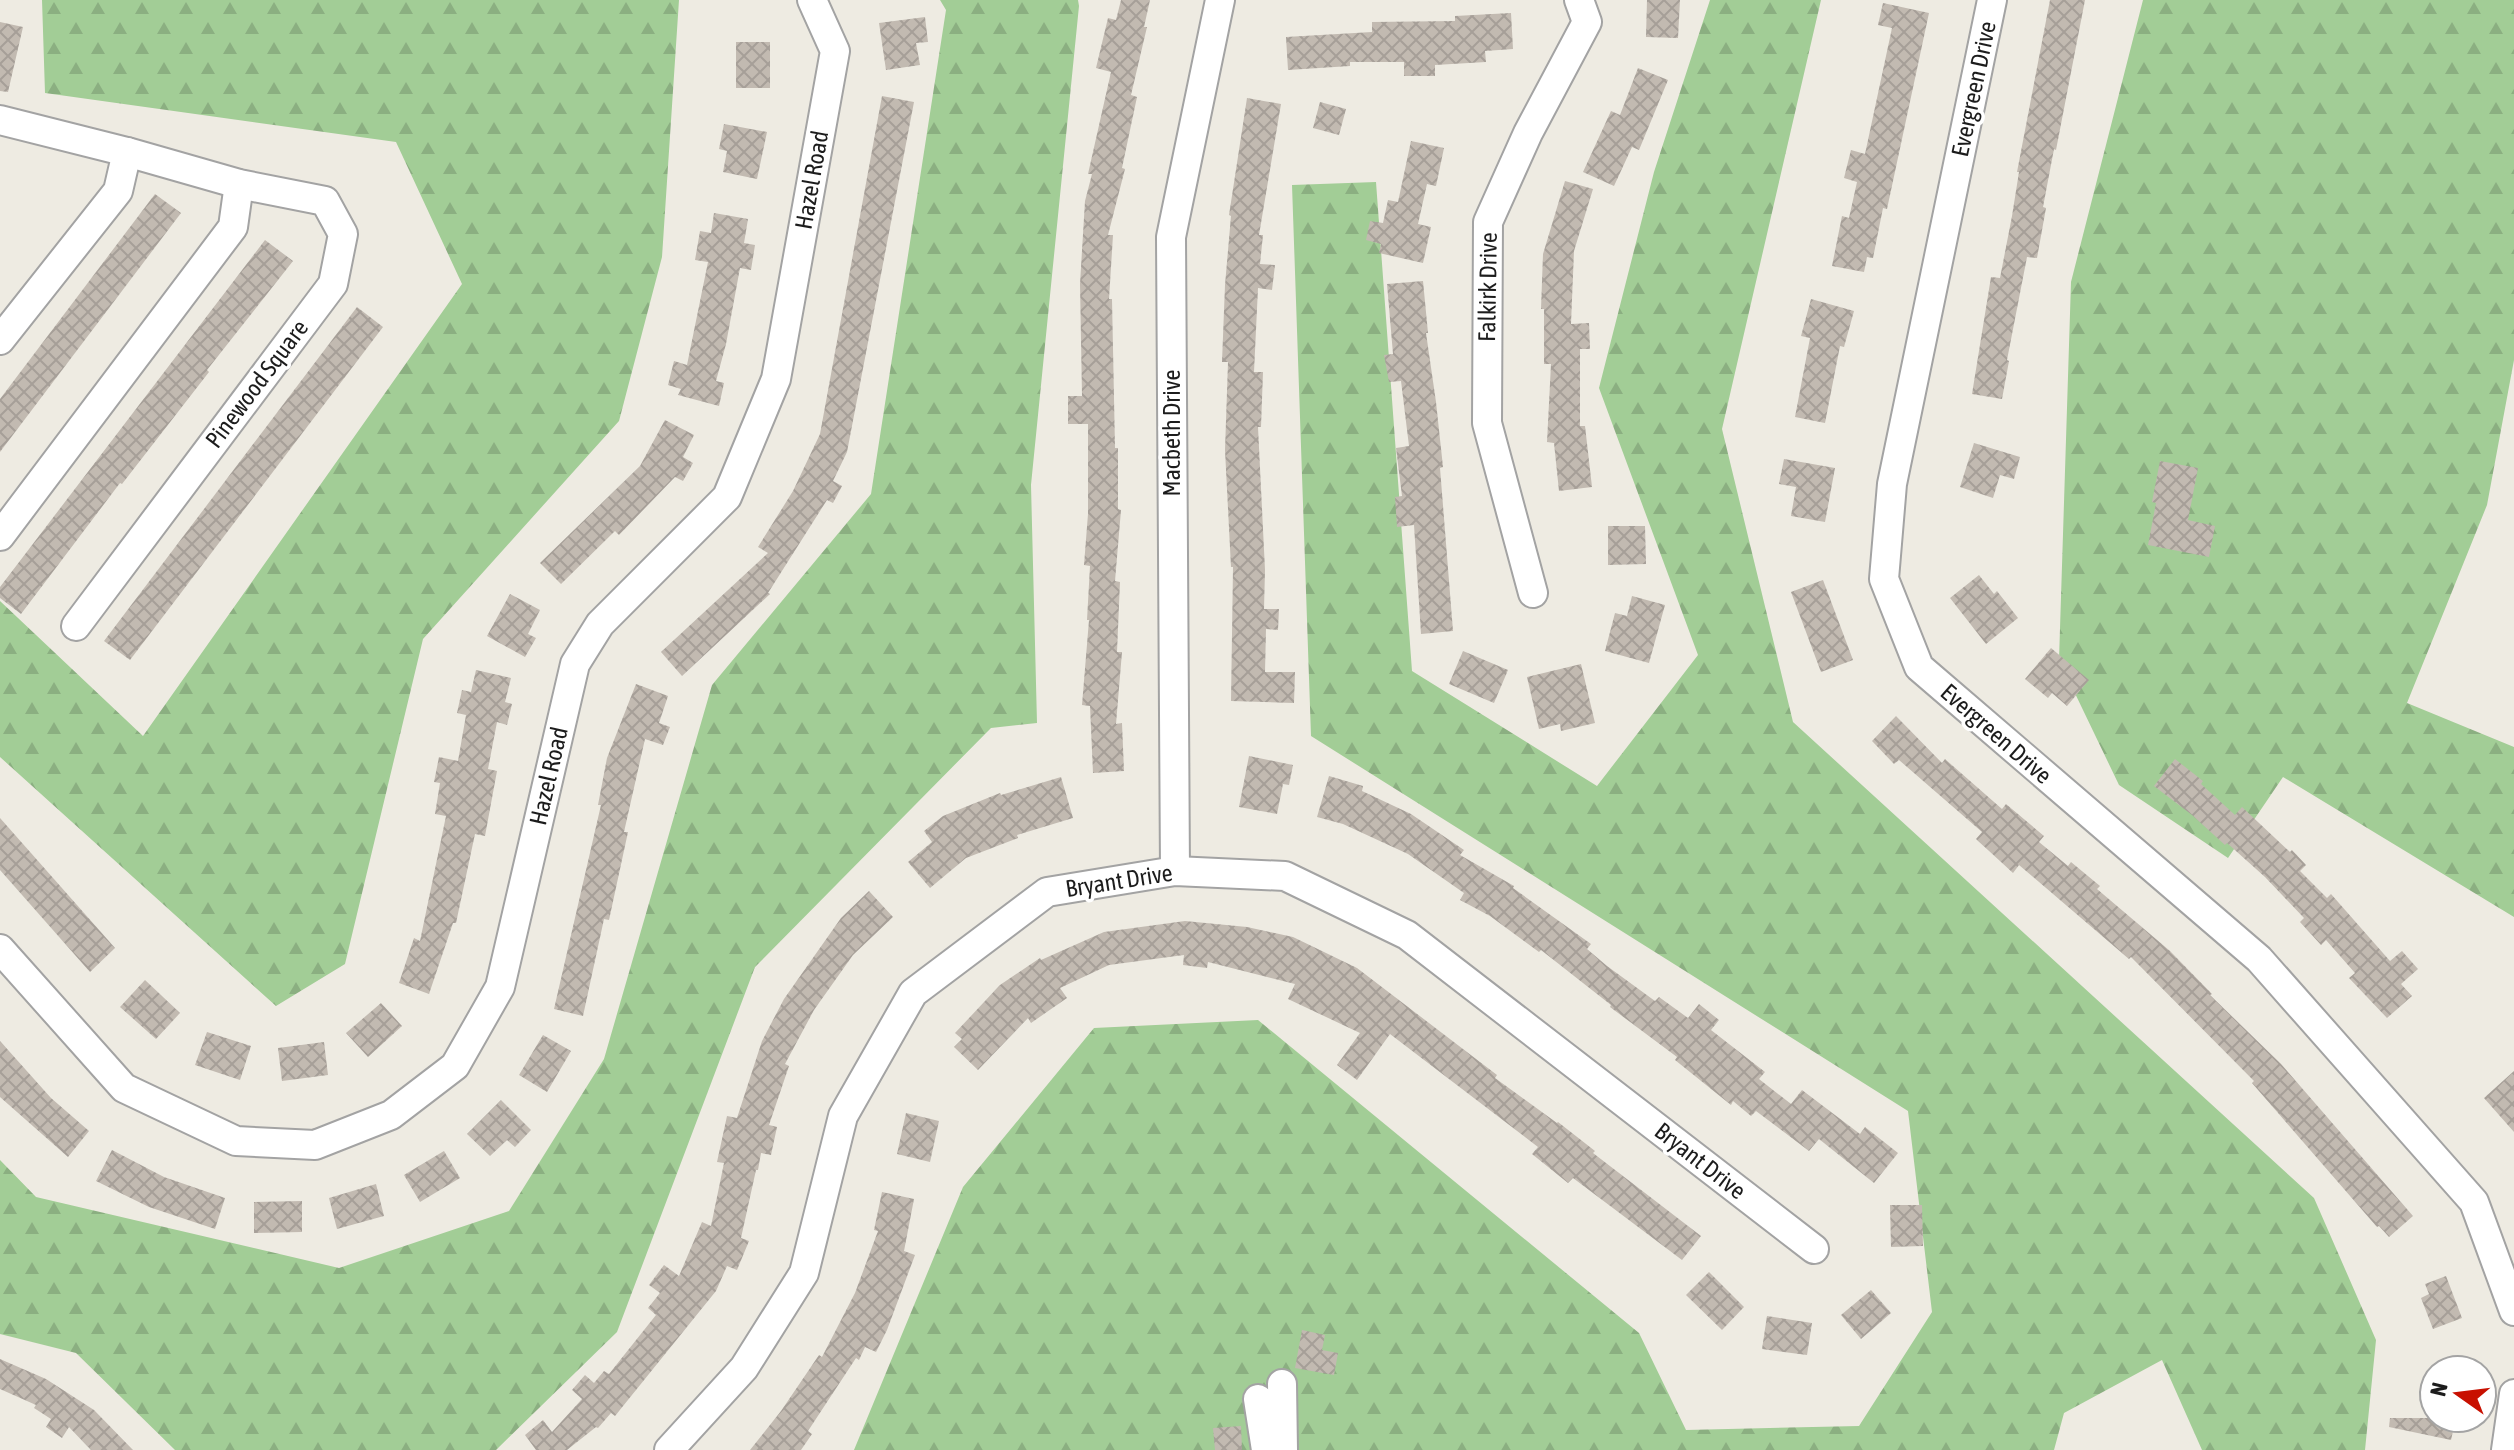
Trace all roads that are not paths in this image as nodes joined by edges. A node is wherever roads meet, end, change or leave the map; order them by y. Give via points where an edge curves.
1 (812, 0) edge
2 (1220, 0) edge
3 (1579, 0) edge
4 (1992, 0) edge
5 (0, 120) edge
6 (127, 152) junction
7 (239, 184) junction
8 (0, 340) edge
9 (0, 536) edge
10 (1533, 593) dead end
11 (76, 626) dead end
12 (1175, 871) junction
13 (0, 949) edge
14 (1814, 1249) dead end
15 (2514, 1311) edge
16 (1282, 1384) dead end
17 (2514, 1394) edge
18 (1258, 1399) dead end
19 (669, 1450) edge
20 (1266, 1450) edge
21 (1283, 1450) edge
22 (2506, 1450) edge

1 - 13 street, Hazel Road via 835,51 776,379 727,497 600,624 575,664 500,987 455,1066 391,1115 315,1145 236,1141 124,1088
2 - 12 street, Macbeth Drive via 1171,237
3 - 10 street, Falkirk Drive via 1587,22 1488,222 1487,423
4 - 15 street, Evergreen Drive via 1892,484 1884,579 1919,667 2259,959 2474,1202
5 - 6 street, Pinewood Square
6 - 7 street, Pinewood Square
6 - 8 street via 118,191
7 - 9 street via 233,227
7 - 11 street, Pinewood Square via 325,201 343,234 333,284
12 - 14 street, Bryant Drive via 1285,876 1407,935
12 - 19 street, Bryant Drive via 1047,892 913,993 843,1116 804,1273 744,1368
16 - 21 street
17 - 22 street
18 - 20 street

